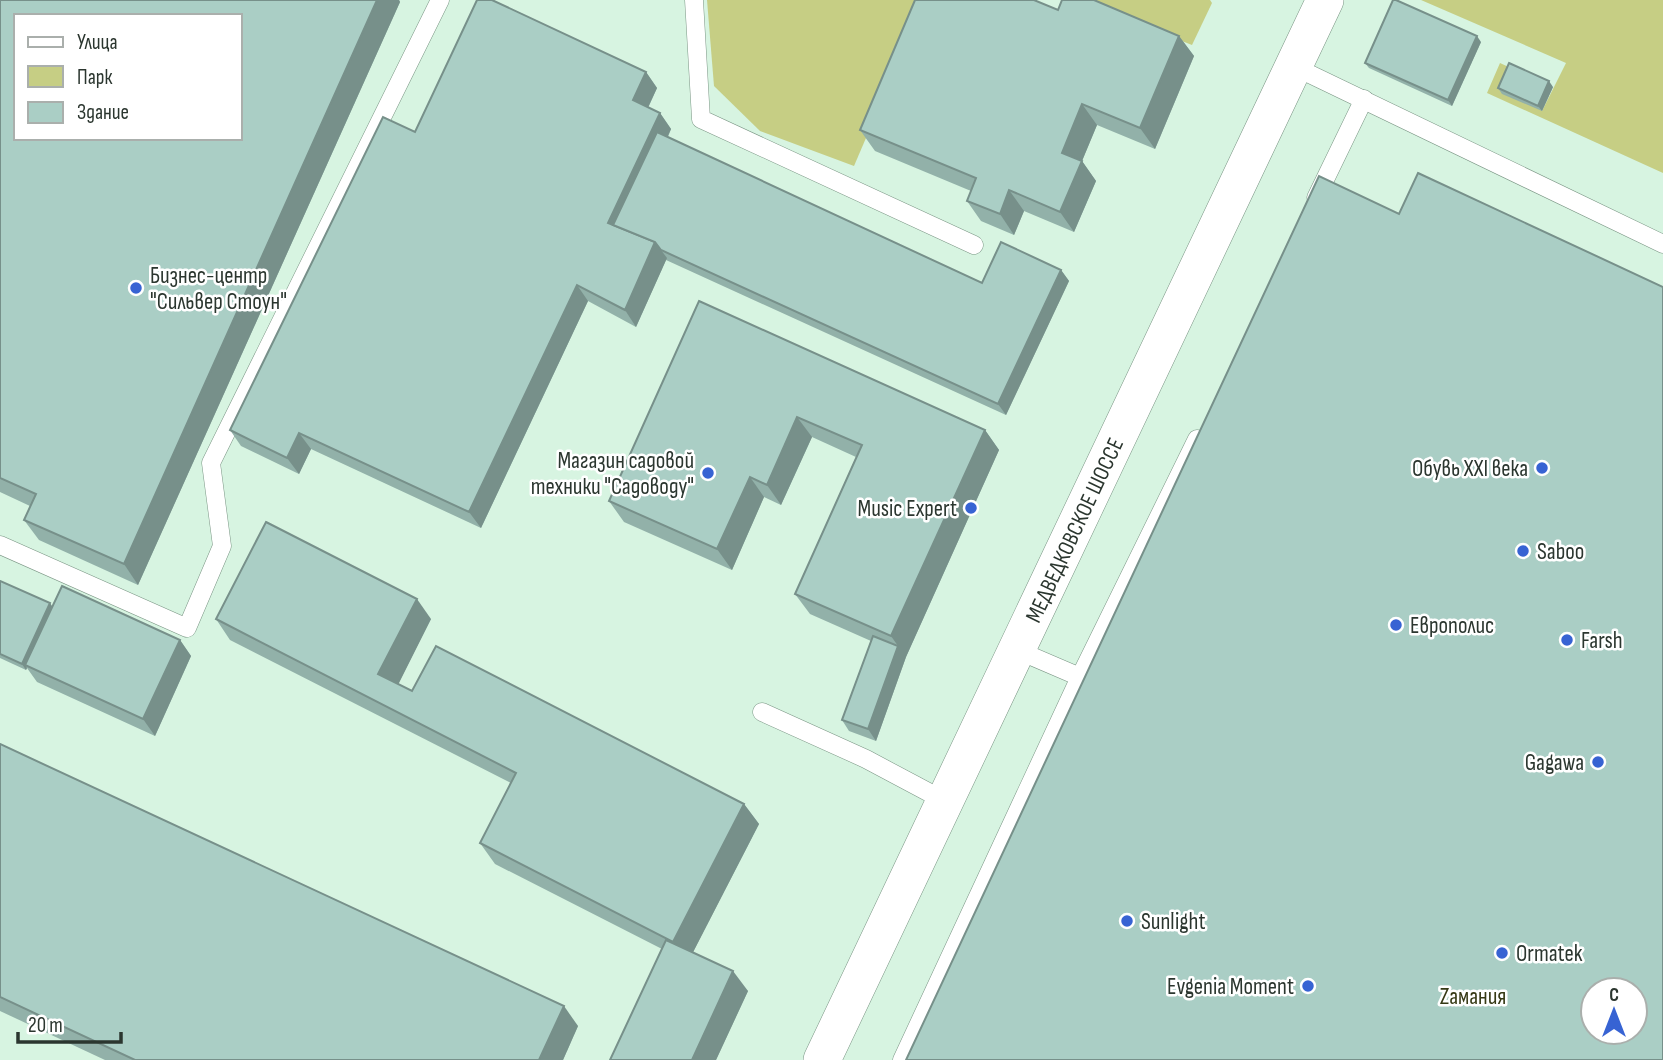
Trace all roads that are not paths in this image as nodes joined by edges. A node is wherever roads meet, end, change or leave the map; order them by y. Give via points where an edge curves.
1 (440, 0) edge
2 (694, 0) edge
3 (1325, 0) edge
4 (1293, 66) junction
5 (1364, 99) junction
6 (1309, 212) edge
7 (1663, 244) edge
8 (974, 245) dead end
9 (1204, 426) edge
10 (0, 545) edge
11 (1017, 650) junction
12 (1080, 677) junction
13 (1109, 690) edge
14 (762, 712) dead end
15 (945, 801) junction
16 (822, 1060) edge
17 (902, 1060) edge

1 - 10 lane via 211,463 222,546 187,628
2 - 8 lane via 701,119
3 - 4 street, МЕДВЕДКОВСКОЕ ШОССЕ
4 - 5 lane
4 - 11 street, МЕДВЕДКОВСКОЕ ШОССЕ
5 - 6 lane
5 - 7 lane
9 - 12 lane
11 - 12 lane
11 - 15 street, МЕДВЕДКОВСКОЕ ШОССЕ
12 - 13 lane
12 - 17 lane
14 - 15 lane
15 - 16 street, МЕДВЕДКОВСКОЕ ШОССЕ

